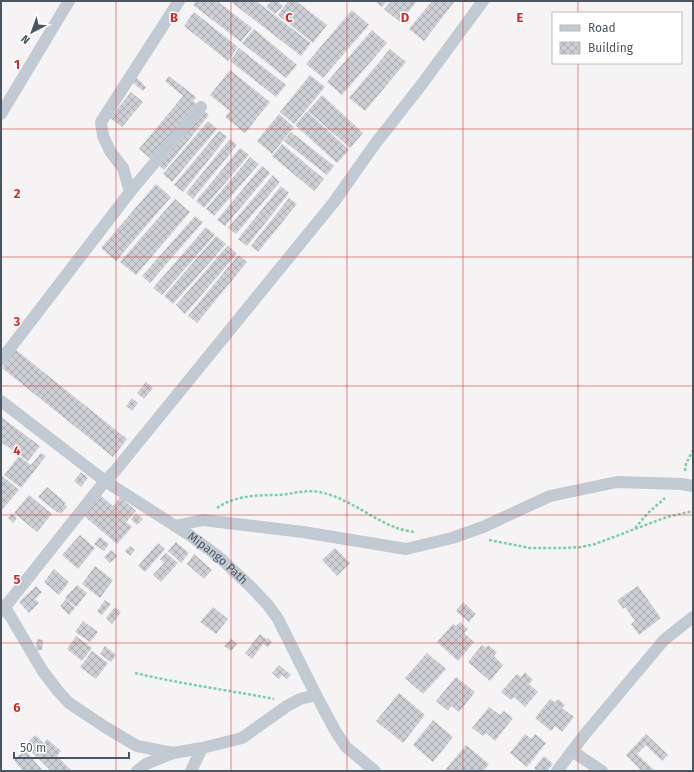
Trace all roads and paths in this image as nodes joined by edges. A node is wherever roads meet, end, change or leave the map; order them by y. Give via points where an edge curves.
1 (69, 1) edge
2 (179, 1) edge
3 (483, 1) edge
4 (201, 106) dead end
5 (1, 114) edge
6 (130, 192) junction
7 (1, 360) edge
8 (1, 401) edge
9 (105, 481) junction
10 (693, 486) edge
11 (669, 495) dead end
12 (693, 510) edge
13 (203, 520) junction
14 (175, 526) junction
15 (635, 528) junction
16 (418, 533) dead end
17 (486, 540) dead end
18 (2, 608) edge
19 (693, 617) edge
20 (135, 673) dead end
21 (316, 695) junction
22 (287, 706) junction
23 (202, 748) junction
24 (572, 751) junction
25 (173, 753) junction
26 (137, 771) edge
27 (191, 771) edge
28 (375, 771) edge
29 (557, 771) edge
30 (602, 771) edge

1 - 5 street
2 - 6 street via 101,122 103,136 110,151 123,168
3 - 9 street via 334,202 115,472
4 - 6 street
6 - 7 street
8 - 9 street, Mipango Path
9 - 14 street, Mipango Path
9 - 18 street
10 - 13 street via 617,482 550,496 483,527 452,538 406,549 303,532
11 - 15 path
12 - 15 path
13 - 14 street
13 - 16 path via 220,506 257,494 317,492 334,496 397,528
14 - 21 street, Mipango Path via 219,557 268,605 278,619
15 - 17 path via 595,544 575,547 530,548
18 - 25 street via 42,670 69,703 137,746
19 - 24 street via 664,640
20 - 22 path via 275,699
21 - 22 street
21 - 28 street, Mipango Path via 346,747
22 - 23 street via 242,738
23 - 25 street
23 - 27 street
24 - 29 street
24 - 30 street
25 - 26 street via 146,764

